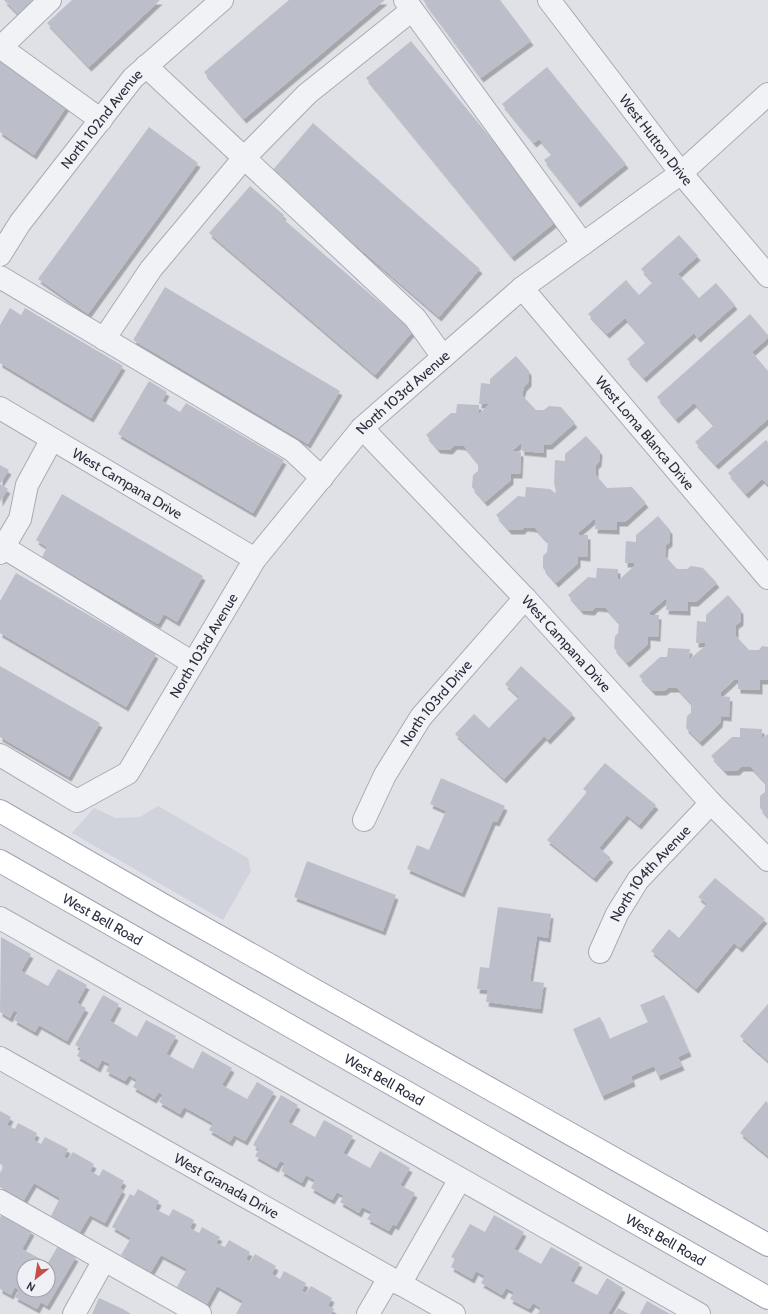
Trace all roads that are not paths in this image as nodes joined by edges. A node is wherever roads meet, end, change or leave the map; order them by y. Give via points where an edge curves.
1 (50, 0) edge
2 (222, 0) edge
3 (549, 0) edge
4 (409, 5) edge
5 (0, 48) edge
6 (146, 66) junction
7 (768, 94) edge
8 (100, 120) junction
9 (244, 158) junction
10 (681, 173) junction
11 (583, 244) junction
12 (0, 255) edge
13 (768, 276) edge
14 (0, 277) edge
15 (522, 288) junction
16 (104, 338) junction
17 (443, 357) junction
18 (0, 408) edge
19 (362, 428) junction
20 (52, 439) junction
21 (322, 478) junction
22 (2, 550) edge
23 (255, 559) junction
24 (768, 578) edge
25 (525, 598) junction
26 (193, 663) junction
27 (0, 755) edge
28 (711, 803) junction
29 (0, 811) edge
30 (364, 820) dead end
31 (768, 860) edge
32 (0, 861) edge
33 (0, 918) edge
34 (600, 952) dead end
35 (0, 1058) edge
36 (460, 1178) junction
37 (0, 1201) edge
38 (768, 1245) edge
39 (104, 1260) junction
40 (394, 1281) junction
41 (768, 1298) edge
42 (74, 1314) edge
43 (200, 1314) edge
44 (368, 1314) edge
45 (454, 1314) edge
46 (699, 1314) edge

1 - 5 street
2 - 6 street, North 102nd Avenue
3 - 10 street, West Hutton Drive
4 - 9 street via 307,94
4 - 11 street
5 - 8 street
6 - 8 street, North 102nd Avenue via 133,78
6 - 9 street
7 - 10 street, North 103rd Avenue
8 - 12 street, North 102nd Avenue via 20,223
9 - 16 street via 151,269
9 - 17 street via 415,318
10 - 11 street, North 103rd Avenue
10 - 13 street, West Hutton Drive
11 - 15 street, North 103rd Avenue
14 - 16 street
15 - 17 street, North 103rd Avenue
15 - 24 street, West Loma Blanca Drive
16 - 21 street via 292,450
17 - 19 street, North 103rd Avenue
18 - 20 street, West Campana Drive
19 - 21 street, North 103rd Avenue
19 - 25 street, West Campana Drive
20 - 22 street via 27,485 20,519
20 - 23 street, West Campana Drive
21 - 23 street, North 103rd Avenue
22 - 26 street
23 - 26 street, North 103rd Avenue
25 - 28 street, West Campana Drive
25 - 30 street, North 103rd Drive via 420,717 385,775
26 - 27 street, North 103rd Avenue via 128,773 77,801
28 - 31 street, West Campana Drive
28 - 34 street, North 104th Avenue via 638,880 617,914
29 - 38 main road via 176,913
32 - 41 main road, West Bell Road
33 - 36 street
35 - 40 street, West Granada Drive
36 - 40 street
36 - 46 street
37 - 39 street
39 - 42 street
39 - 43 street
40 - 44 street
40 - 45 street, West Granada Drive

